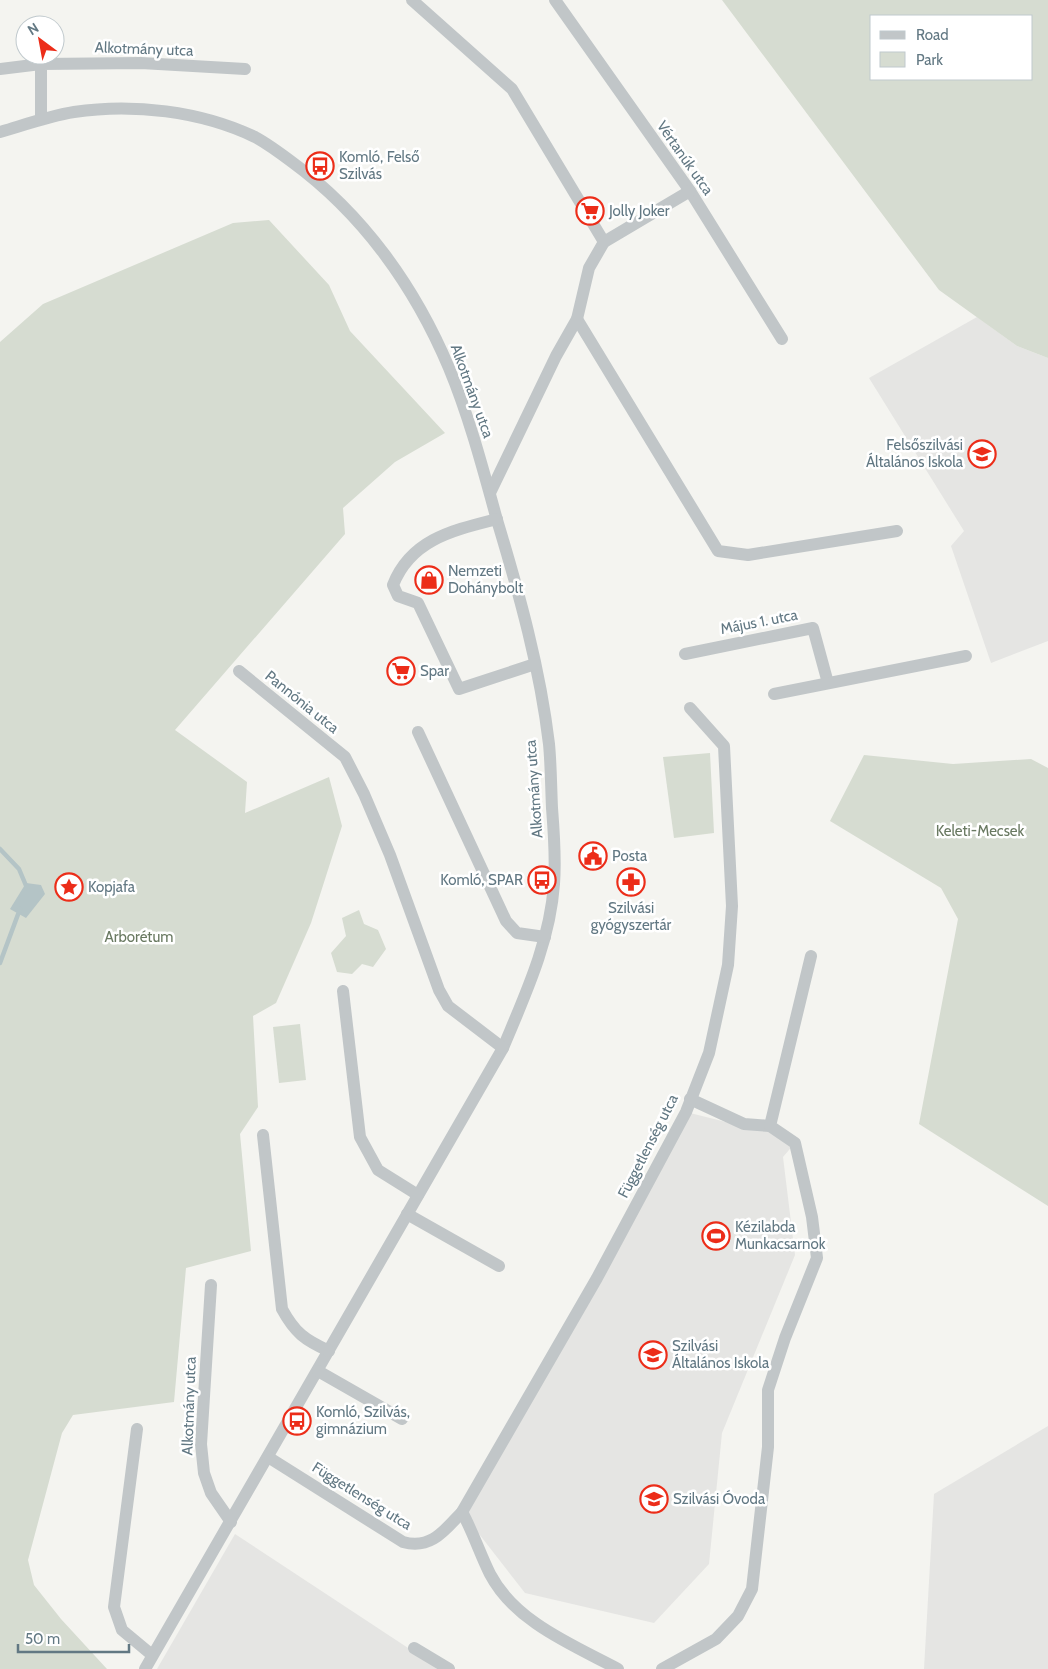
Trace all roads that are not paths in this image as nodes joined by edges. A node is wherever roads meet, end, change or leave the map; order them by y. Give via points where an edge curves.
1 (412, 0) edge
2 (555, 0) edge
3 (65, 64) edge
4 (33, 65) edge
5 (41, 65) edge
6 (0, 69) edge
7 (245, 69) dead end
8 (41, 119) junction
9 (0, 132) edge
10 (690, 192) junction
11 (604, 242) junction
12 (577, 318) junction
13 (782, 338) dead end
14 (490, 493) junction
15 (497, 520) junction
16 (896, 531) dead end
17 (685, 654) dead end
18 (966, 656) dead end
19 (536, 664) junction
20 (240, 671) dead end
21 (828, 683) junction
22 (774, 694) dead end
23 (690, 708) dead end
24 (418, 732) dead end
25 (545, 937) junction
26 (811, 956) dead end
27 (343, 990) dead end
28 (503, 1048) junction
29 (690, 1098) junction
30 (770, 1126) junction
31 (263, 1135) dead end
32 (418, 1195) junction
33 (407, 1214) junction
34 (499, 1266) dead end
35 (211, 1285) dead end
36 (329, 1351) junction
37 (318, 1371) junction
38 (402, 1420) dead end
39 (137, 1429) dead end
40 (268, 1457) junction
41 (462, 1512) junction
42 (231, 1522) junction
43 (414, 1648) dead end
44 (152, 1655) junction
45 (145, 1669) edge
46 (449, 1669) edge
47 (618, 1669) edge
48 (662, 1669) edge

1 - 11 street via 512,89
2 - 10 street, Vértanúk utca
3 - 7 street, Alkotmány utca via 141,63
4 - 6 street, Alkotmány utca
5 - 8 street
8 - 9 street, Alkotmány utca
8 - 14 street, Alkotmány utca via 80,111 147,109 201,119 258,138 305,171 341,201 378,244 415,300 450,369
10 - 11 street
10 - 13 street, Vértanúk utca
11 - 12 street via 589,268
12 - 14 street
12 - 16 street via 718,550 748,555
14 - 15 street, Alkotmány utca
15 - 19 street, Alkotmány utca via 517,583
15 - 19 street via 449,532 422,546 400,569 393,585 398,596 418,603 459,689
17 - 21 street, Május 1. utca via 813,628
18 - 21 street
19 - 25 street, Alkotmány utca via 549,744 554,826 554,885
20 - 28 street, Pannónia utca via 345,757 390,855 439,990 448,1006
21 - 22 street
23 - 29 street, Függetlenség utca via 724,746 732,906 728,965 709,1053
24 - 25 street via 506,921 516,933
25 - 28 street, Alkotmány utca via 534,976
26 - 30 street
27 - 32 street via 360,1137 378,1170
28 - 32 street, Alkotmány utca
29 - 30 street via 744,1124
29 - 41 street, Függetlenség utca via 686,1112 597,1278
30 - 48 street via 795,1143 812,1217 816,1258 784,1338 768,1390 768,1447 752,1589 738,1616 716,1638
31 - 36 street via 282,1310 306,1340
32 - 33 street, Alkotmány utca
33 - 34 street
33 - 36 street, Alkotmány utca
35 - 42 street, Alkotmány utca via 201,1444 204,1473 211,1493
36 - 37 street, Alkotmány utca
37 - 38 street
37 - 40 street, Alkotmány utca
39 - 44 street via 114,1607 122,1630
40 - 41 street, Függetlenség utca via 403,1542 413,1545 431,1542
40 - 42 street, Alkotmány utca
41 - 47 street via 491,1575 508,1600 555,1636
42 - 44 street, Alkotmány utca
43 - 46 street
44 - 45 street, Alkotmány utca

